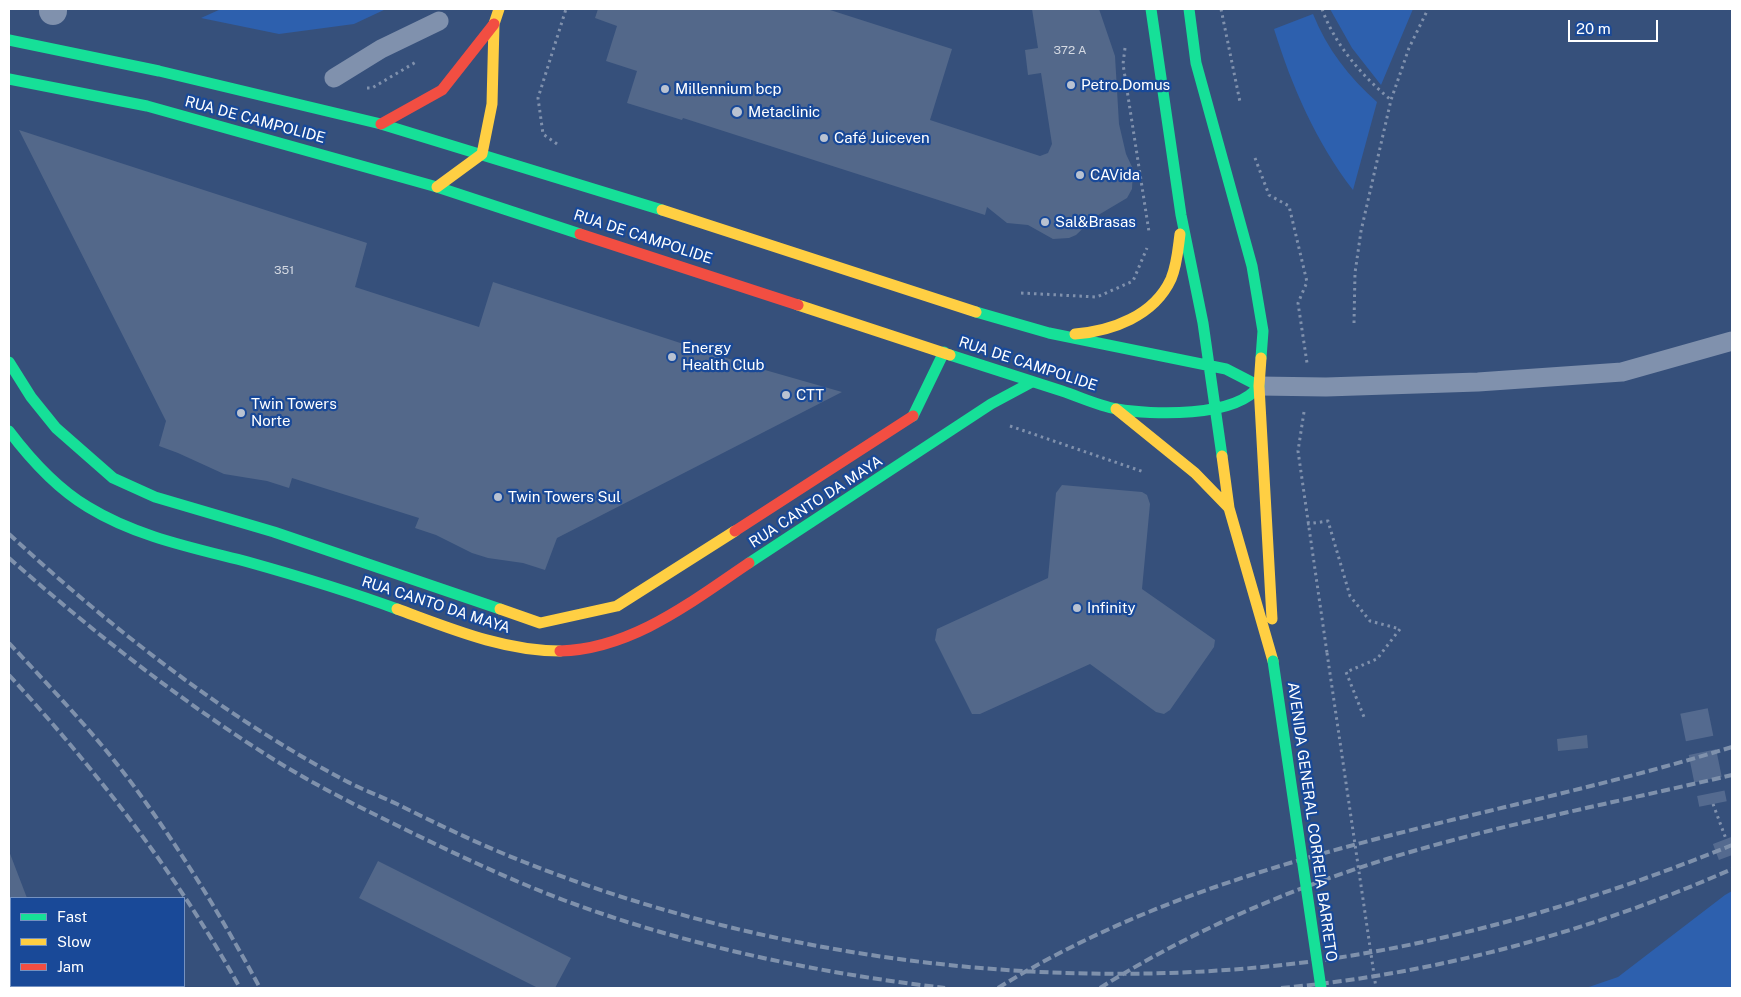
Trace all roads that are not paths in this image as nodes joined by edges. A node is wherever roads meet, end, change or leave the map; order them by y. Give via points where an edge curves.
1 (499, 9) edge
2 (1151, 9) edge
3 (1189, 9) edge
4 (439, 21) dead end
5 (494, 24) junction
6 (9, 40) edge
7 (334, 78) dead end
8 (9, 79) edge
9 (381, 124) junction
10 (482, 154) junction
11 (437, 186) junction
12 (1182, 215) junction
13 (1050, 333) junction
14 (1732, 341) edge
15 (944, 352) junction
16 (9, 362) edge
17 (1208, 364) junction
18 (1032, 382) junction
19 (1259, 386) junction
20 (1213, 390) joint
21 (1216, 409) junction
22 (1116, 410) junction
23 (9, 431) edge
24 (1228, 508) junction
25 (1273, 661) junction
26 (1321, 988) edge

1 - 5 main road
2 - 12 main road, RUA DE CAMPOLIDE
3 - 19 main road via 1196,63 1252,266 1263,330
4 - 7 lane via 381,49
5 - 9 main road via 442,90
5 - 10 main road via 492,104
6 - 9 main road, RUA DE CAMPOLIDE via 159,71
8 - 11 main road, RUA DE CAMPOLIDE via 147,106
9 - 10 main road, RUA DE CAMPOLIDE
10 - 11 main road
10 - 13 main road, RUA DE CAMPOLIDE
11 - 15 main road, RUA DE CAMPOLIDE
12 - 13 main road, RUA DE CAMPOLIDE via 1177,259 1162,296 1130,318 1108,328 1089,334
12 - 17 main road, RUA DE CAMPOLIDE
13 - 17 main road, RUA DE CAMPOLIDE
14 - 19 lane via 1622,372 1478,382
15 - 16 main road, RUA CANTO DA MAYA via 914,416 617,606 540,623 274,532 154,497 113,478 56,428
15 - 18 main road, RUA DE CAMPOLIDE
17 - 19 main road, RUA DE CAMPOLIDE via 1226,369
17 - 20 main road, RUA DE CAMPOLIDE
18 - 22 main road, RUA DE CAMPOLIDE
18 - 23 main road, RUA CANTO DA MAYA via 976,414 668,617 641,631 584,649 548,651 493,642 399,608 270,568 153,537 99,514 55,482
19 - 21 main road, RUA DE CAMPOLIDE
19 - 25 main road, AVENIDA GENERAL CORREIA BARRETO
20 - 21 main road, AVENIDA GENERAL CORREIA BARRETO
21 - 22 main road, RUA DE CAMPOLIDE via 1186,414
21 - 24 main road, AVENIDA GENERAL CORREIA BARRETO
22 - 24 main road via 1182,463
24 - 25 main road, AVENIDA GENERAL CORREIA BARRETO
25 - 26 main road, AVENIDA GENERAL CORREIA BARRETO, bridge

